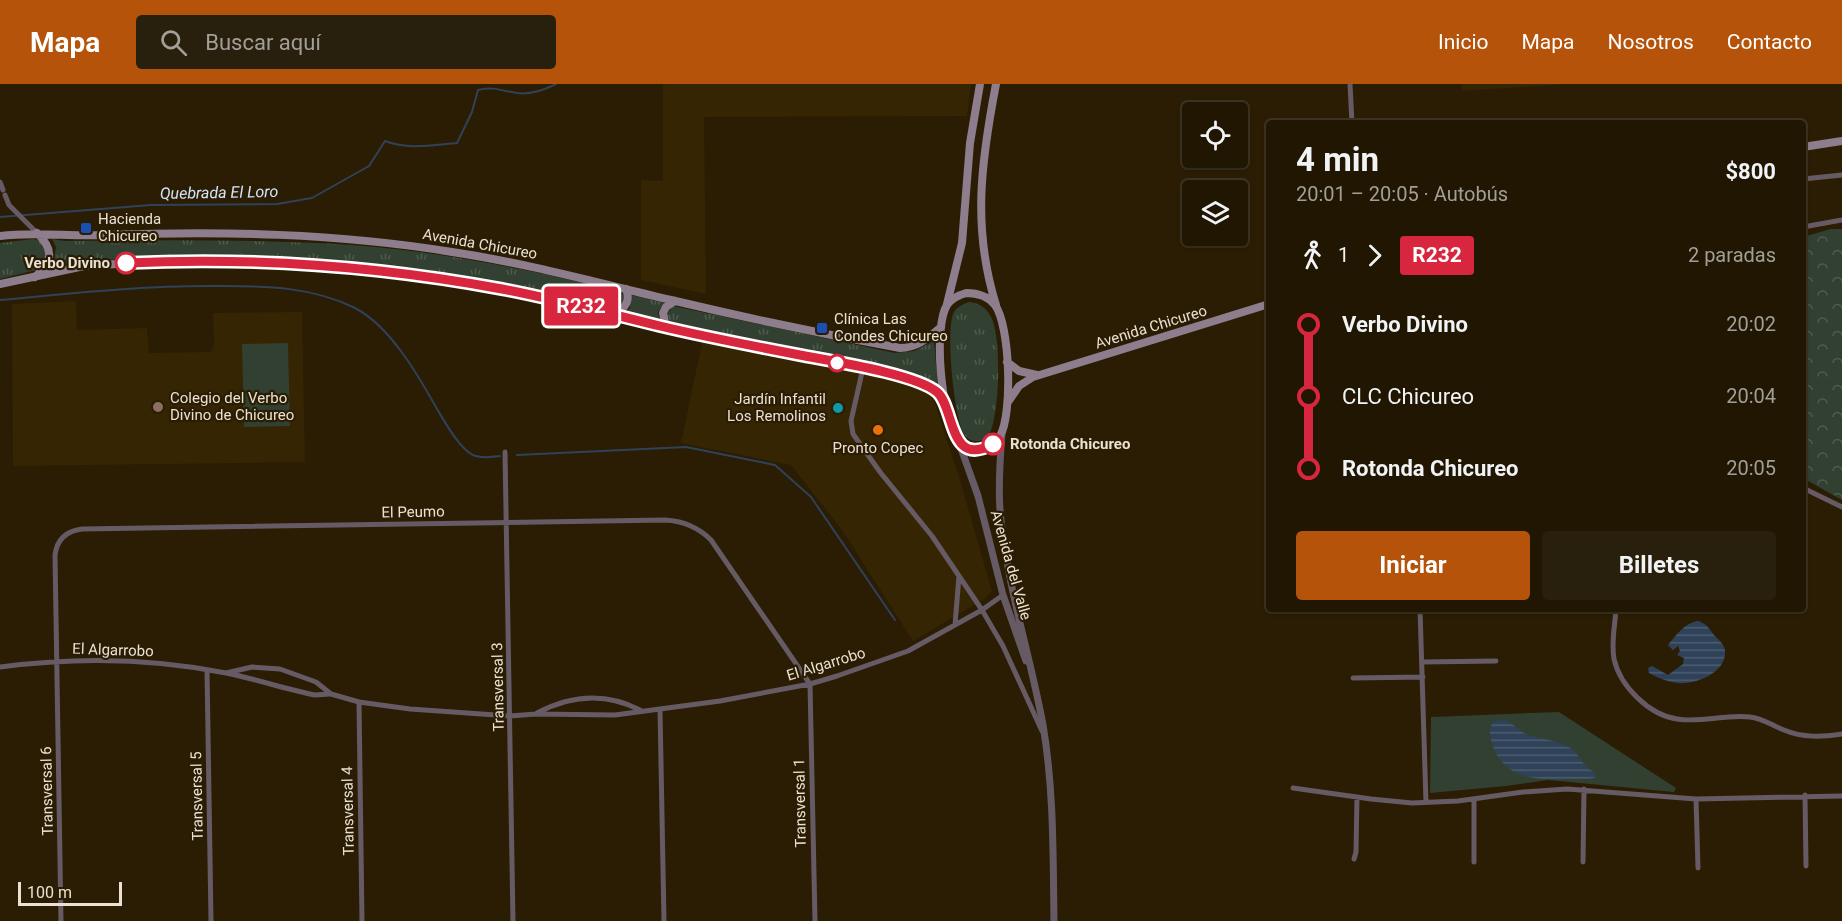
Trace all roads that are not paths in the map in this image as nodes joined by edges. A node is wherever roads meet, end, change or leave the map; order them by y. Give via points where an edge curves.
1 (980, 84) edge
2 (996, 84) edge
3 (1350, 84) edge
4 (1352, 120) edge
5 (1842, 141) edge
6 (1806, 147) edge
7 (1842, 175) edge
8 (1806, 179) edge
9 (2, 187) edge
10 (1842, 220) edge
11 (1806, 226) edge
12 (37, 233) junction
13 (0, 236) edge
14 (34, 278) junction
15 (0, 284) edge
16 (626, 289) junction
17 (675, 301) junction
18 (1266, 305) edge
19 (947, 306) junction
20 (999, 312) junction
21 (613, 314) junction
22 (666, 327) junction
23 (941, 327) junction
24 (1007, 361) junction
25 (863, 368) junction
26 (1041, 375) junction
27 (945, 399) junction
28 (1006, 406) junction
29 (1002, 433) junction
30 (958, 439) junction
31 (505, 452) dead end
32 (1806, 489) edge
33 (1842, 507) edge
34 (506, 522) junction
35 (959, 575) junction
36 (1003, 595) junction
37 (982, 610) junction
38 (1420, 612) edge
39 (1616, 612) edge
40 (955, 626) junction
41 (56, 661) junction
42 (1496, 661) dead end
43 (1422, 662) junction
44 (0, 667) edge
45 (207, 670) junction
46 (226, 673) junction
47 (1422, 677) junction
48 (1353, 678) dead end
49 (810, 684) junction
50 (332, 694) junction
51 (1038, 698) junction
52 (359, 702) junction
53 (660, 709) junction
54 (641, 711) junction
55 (536, 714) junction
56 (510, 716) junction
57 (1842, 734) edge
58 (1045, 739) junction
59 (1293, 788) dead end
60 (1584, 789) junction
61 (1805, 795) junction
62 (1842, 796) edge
63 (1357, 797) junction
64 (1696, 799) junction
65 (1474, 800) junction
66 (1426, 802) junction
67 (1354, 859) dead end
68 (1474, 862) dead end
69 (1583, 862) dead end
70 (1806, 866) dead end
71 (1698, 868) dead end
72 (61, 921) edge
73 (211, 921) edge
74 (362, 921) edge
75 (513, 921) edge
76 (664, 921) edge
77 (814, 921) edge
78 (1054, 921) edge

1 - 19 main road via 962,243
2 - 20 main road via 985,149 980,218 986,265
3 - 4 street
5 - 6 main road
7 - 8 street
9 - 12 street via 9,205
10 - 11 street
12 - 13 main road, Avenida Chicureo
12 - 14 main road via 47,245 50,257
12 - 16 main road, Avenida Chicureo via 225,233 353,239 491,258
14 - 15 main road
14 - 21 main road via 84,266 128,263 299,264 446,279
16 - 17 main road, Avenida Chicureo
16 - 21 main road via 627,304
17 - 22 main road via 663,314
17 - 23 main road, Avenida Chicureo via 900,348 920,343
18 - 26 main road, Avenida Chicureo
19 - 20 main road via 956,296 972,293 986,297
19 - 23 main road
20 - 24 main road
21 - 22 main road
22 - 25 main road
23 - 27 main road
24 - 26 main road via 1023,372
24 - 28 main road
25 - 27 main road via 925,384
25 - 35 street via 851,421 853,434
26 - 28 main road, Avenida Chicureo via 1019,386
27 - 30 main road
28 - 29 main road
29 - 30 main road via 994,444 981,449 968,447
29 - 51 street, Avenida del Valle via 999,489 1003,540
30 - 36 street, Avenida del Valle via 978,496
31 - 34 street, Transversal 3
32 - 33 street
34 - 41 street, El Peumo via 71,531 60,540 54,555
34 - 49 street, El Peumo via 665,520 697,528 722,554
34 - 56 street, Transversal 3
35 - 37 street
35 - 40 street
36 - 37 street, El Algarrobo
36 - 51 street, Avenida del Valle
37 - 40 street, El Algarrobo
37 - 58 street via 1003,646
38 - 43 street
39 - 57 street via 1614,660 1624,682 1655,712 1676,719 1752,717 1804,736
40 - 49 street, El Algarrobo via 908,651
41 - 44 street, El Algarrobo
41 - 45 street, El Algarrobo via 136,661
41 - 72 street, Transversal 6
42 - 43 street
43 - 47 street
45 - 46 street, El Algarrobo
45 - 73 street, Transversal 5
46 - 50 street via 302,693
46 - 50 street via 252,667 280,669 316,682
47 - 48 street
47 - 66 street
49 - 53 street, El Algarrobo
49 - 77 street, Transversal 1
50 - 52 street
51 - 58 street, Avenida del Valle
52 - 56 street
52 - 74 street, Transversal 4
53 - 54 street, El Algarrobo
53 - 76 street
54 - 55 street, El Algarrobo via 588,716
54 - 55 street via 612,699 591,697 554,704
55 - 56 street
56 - 75 street, Transversal 3
58 - 78 street, Avenida del Valle via 1052,796
59 - 63 street
60 - 64 street
60 - 65 street via 1530,791
60 - 69 street
61 - 62 street
61 - 64 street
61 - 70 street
63 - 66 street
63 - 67 street
64 - 71 street
65 - 66 street
65 - 68 street

